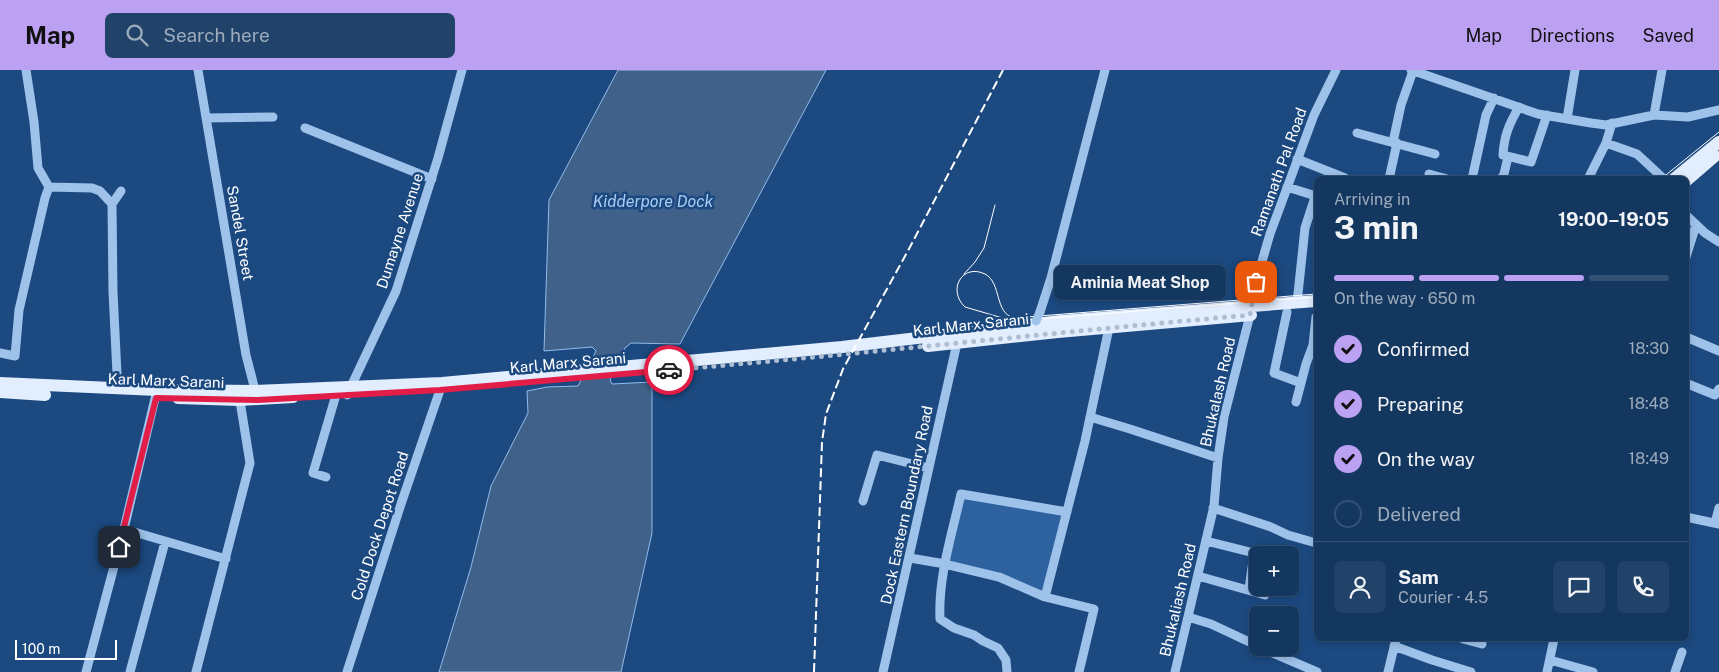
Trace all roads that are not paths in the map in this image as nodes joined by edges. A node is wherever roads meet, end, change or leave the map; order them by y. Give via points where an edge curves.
1 (26, 70) edge
2 (198, 70) edge
3 (462, 70) edge
4 (1106, 70) edge
5 (1336, 70) edge
6 (1412, 70) edge
7 (1576, 70) edge
8 (1662, 70) edge
9 (1494, 98) junction
10 (1519, 107) junction
11 (1719, 110) edge
12 (1654, 114) junction
13 (1547, 116) junction
14 (273, 117) dead end
15 (206, 118) junction
16 (1567, 119) junction
17 (1612, 123) junction
18 (305, 128) dead end
19 (1358, 133) dead end
20 (1719, 142) edge
21 (1395, 143) junction
22 (1606, 143) junction
23 (1719, 152) edge
24 (1435, 154) dead end
25 (1508, 157) junction
26 (1298, 158) junction
27 (1429, 174) dead end
28 (1325, 175) edge
29 (1390, 176) edge
30 (1436, 176) edge
31 (1473, 176) edge
32 (1506, 176) edge
33 (1590, 176) edge
34 (1661, 176) edge
35 (1678, 176) edge
36 (1691, 178) edge
37 (432, 179) junction
38 (49, 187) junction
39 (1287, 187) junction
40 (121, 191) dead end
41 (1314, 194) edge
42 (1314, 201) edge
43 (112, 204) junction
44 (1689, 218) edge
45 (1696, 226) junction
46 (1719, 242) edge
47 (1689, 248) edge
48 (1314, 301) edge
49 (1297, 303) junction
50 (1314, 309) edge
51 (1251, 311) junction
52 (1287, 312) junction
53 (1110, 322) junction
54 (1036, 323) junction
55 (1689, 338) edge
56 (957, 343) junction
57 (1314, 348) edge
58 (1719, 351) edge
59 (0, 353) edge
60 (630, 370) junction
61 (117, 374) dead end
62 (563, 376) junction
63 (0, 383) edge
64 (1302, 383) junction
65 (1689, 384) edge
66 (1719, 389) edge
67 (440, 390) junction
68 (343, 391) junction
69 (0, 392) edge
70 (118, 392) junction
71 (156, 394) junction
72 (239, 395) junction
73 (256, 395) junction
74 (1296, 402) dead end
75 (1090, 417) junction
76 (1218, 458) junction
77 (928, 468) junction
78 (326, 476) dead end
79 (863, 501) dead end
80 (1213, 508) junction
81 (1719, 508) edge
82 (1067, 512) junction
83 (1689, 518) edge
84 (1717, 524) edge
85 (124, 529) junction
86 (1207, 538) junction
87 (165, 542) junction
88 (1314, 543) edge
89 (1249, 552) edge
90 (910, 558) junction
91 (226, 559) junction
92 (945, 564) junction
93 (1198, 576) junction
94 (1249, 589) edge
95 (1045, 597) junction
96 (1188, 617) junction
97 (1471, 641) edge
98 (1554, 641) edge
99 (1249, 642) edge
100 (1395, 643) edge
101 (1482, 644) dead end
102 (1682, 652) dead end
103 (1280, 656) edge
104 (1550, 660) junction
105 (86, 672) edge
106 (130, 672) edge
107 (196, 672) edge
108 (347, 672) edge
109 (883, 672) edge
110 (1007, 672) edge
111 (1079, 672) edge
112 (1175, 672) edge
113 (1317, 672) edge
114 (1388, 672) edge
115 (1471, 672) edge
116 (1547, 672) edge
117 (1593, 672) edge
118 (1675, 672) edge

1 - 38 street via 38,168
2 - 15 street, Sandel Street
3 - 37 street, Dumayne Avenue
4 - 54 street
5 - 26 street, Ramanath Pal Road via 1315,112
6 - 9 street
6 - 21 street via 1401,105
7 - 16 street
8 - 12 street
9 - 10 street
9 - 31 street via 1486,115
10 - 13 street
10 - 25 street via 1504,140 1503,156
11 - 12 street via 1688,117
12 - 17 street
13 - 16 street
13 - 25 street via 1531,162
14 - 15 street
15 - 73 street, Sandel Street via 246,355
16 - 17 street via 1606,125
17 - 22 street
18 - 37 street
19 - 21 street
20 - 35 main road
21 - 24 street
21 - 29 street
22 - 33 street
22 - 34 street via 1637,154
23 - 36 main road
25 - 32 street
26 - 28 street
26 - 39 street, Ramanath Pal Road
27 - 30 street
37 - 68 street, Dumayne Avenue via 396,291
38 - 43 street via 92,188 100,191
38 - 59 street via 19,310 15,356
39 - 41 street
39 - 51 street, Ramanath Pal Road via 1256,282
40 - 43 street
42 - 49 street via 1305,228
43 - 61 street
44 - 45 street
45 - 46 street
45 - 47 street
48 - 49 main road
49 - 51 main road
50 - 52 main road, Karl Marx Sarani
51 - 52 main road, Karl Marx Sarani
51 - 53 main road, Karl Marx Sarani
51 - 76 street, Bhukalash Road via 1224,416
52 - 64 street via 1274,373
53 - 54 main road, Karl Marx Sarani
53 - 75 street
54 - 56 main road, Karl Marx Sarani
54 - 60 main road
55 - 58 street
56 - 60 main road, Karl Marx Sarani via 766,362
56 - 77 street, Dock Eastern Boundary Road
57 - 64 street
60 - 62 main road, Karl Marx Sarani
62 - 67 main road, Karl Marx Sarani
62 - 68 main road
63 - 70 main road
64 - 74 street
65 - 66 street via 1715,395
67 - 68 main road, Karl Marx Sarani
67 - 108 street, Cold Dock Depot Road
68 - 73 main road, Karl Marx Sarani
68 - 78 street, Dumayne Avenue via 313,473
69 - 70 main road, Karl Marx Sarani
70 - 71 main road, Karl Marx Sarani
71 - 72 main road, Karl Marx Sarani
71 - 85 street
72 - 73 main road, Karl Marx Sarani
72 - 91 street via 250,463
75 - 76 street
75 - 82 street
76 - 80 street, Bhukalash Road
77 - 79 street via 877,455
77 - 90 street, Dock Eastern Boundary Road
80 - 86 street, Bhukalash Road
80 - 88 street
81 - 84 street
82 - 92 street via 961,494
82 - 95 street
83 - 84 street
85 - 87 street
85 - 105 street
86 - 89 street
86 - 93 street, Bhukaliash Road
87 - 91 street
87 - 106 street
90 - 92 street
90 - 109 street, Dock Eastern Boundary Road
91 - 107 street
92 - 95 street via 999,578
92 - 110 street via 940,619 998,648 1006,660
93 - 94 street
93 - 96 street, Bhukaliash Road
95 - 111 street via 1094,609
96 - 99 street
96 - 112 street, Bhukaliash Road
97 - 101 street
98 - 104 street
100 - 114 street
100 - 115 street
102 - 118 street
103 - 113 street
104 - 116 street
104 - 117 street

